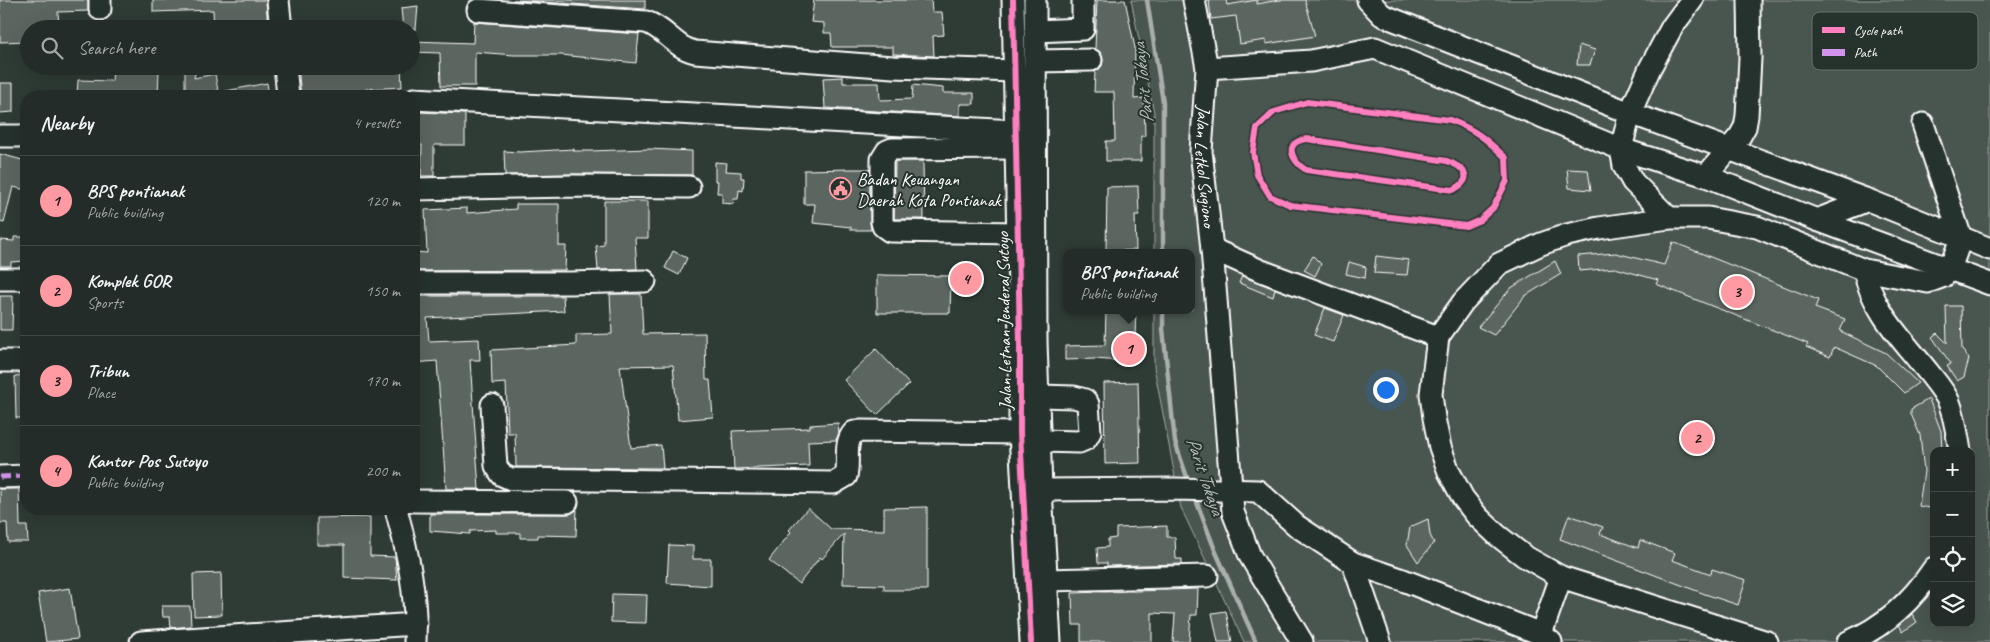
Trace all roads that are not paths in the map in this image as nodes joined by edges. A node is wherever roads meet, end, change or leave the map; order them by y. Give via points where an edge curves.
1 (278, 0) edge
2 (1013, 0) edge
3 (1035, 0) edge
4 (1083, 0) edge
5 (1194, 0) edge
6 (1692, 0) edge
7 (1749, 0) edge
8 (1375, 7) edge
9 (478, 10) dead end
10 (280, 20) edge
11 (1035, 31) junction
12 (1375, 48) junction
13 (1091, 60) dead end
14 (1036, 61) junction
15 (1207, 68) junction
16 (1015, 71) junction
17 (286, 75) edge
18 (287, 90) edge
19 (420, 100) edge
20 (1630, 113) junction
21 (1923, 124) dead end
22 (0, 136) edge
23 (20, 136) edge
24 (1016, 140) junction
25 (1621, 148) junction
26 (1729, 149) junction
27 (1706, 176) junction
28 (689, 187) dead end
29 (420, 190) edge
30 (1868, 200) junction
31 (1669, 218) junction
32 (1817, 220) junction
33 (1018, 233) junction
34 (1960, 238) junction
35 (1212, 249) junction
36 (1990, 249) edge
37 (1950, 269) junction
38 (1864, 270) junction
39 (0, 279) edge
40 (20, 279) edge
41 (645, 281) dead end
42 (420, 283) edge
43 (1990, 284) edge
44 (1438, 337) junction
45 (1028, 341) junction
46 (0, 361) edge
47 (20, 361) edge
48 (1039, 396) junction
49 (492, 405) dead end
50 (1020, 433) junction
51 (1041, 441) junction
52 (1959, 447) edge
53 (20, 476) edge
54 (0, 477) edge
55 (1041, 490) junction
56 (1231, 490) junction
57 (420, 501) edge
58 (567, 502) dead end
59 (397, 515) edge
60 (1353, 563) junction
61 (1930, 573) edge
62 (1206, 576) dead end
63 (1561, 577) junction
64 (1046, 580) junction
65 (416, 633) edge
66 (1719, 635) edge
67 (1546, 638) edge
68 (140, 642) edge
69 (1031, 642) edge
70 (1050, 642) edge
71 (1302, 642) edge
72 (1380, 642) edge
73 (1767, 642) edge
74 (1848, 642) edge

1 - 10 street
2 - 16 street, Jalan Letnan Jenderal Sutoyo
3 - 11 street, Jalan Letnan Jenderal Sutoyo
4 - 11 street via 1083,29
5 - 15 street, Jalan Letkol Sugiono
6 - 20 street via 1667,35
7 - 26 street via 1747,116 1745,127
8 - 12 street
8 - 20 street
9 - 16 street via 646,22 659,28 682,48 695,52 893,67
11 - 14 street, Jalan Letnan Jenderal Sutoyo
12 - 15 street via 1311,61
12 - 25 street
13 - 14 street
14 - 45 street, Jalan Letnan Jenderal Sutoyo
15 - 35 street, Jalan Letkol Sugiono via 1201,152
16 - 24 street, Jalan Letnan Jenderal Sutoyo
17 - 18 street
19 - 24 street
20 - 25 street
20 - 26 street
21 - 34 street
22 - 23 street
24 - 33 street, Jalan Letnan Jenderal Sutoyo
24 - 33 street via 887,151 882,159 882,222 890,231
25 - 27 street
25 - 31 street via 1624,166 1633,182
26 - 27 street
26 - 30 street
27 - 32 street
28 - 29 street
30 - 32 street
30 - 34 street
31 - 38 street via 1708,218 1756,227
31 - 44 street via 1567,235 1520,253 1499,264 1482,280
32 - 37 street
33 - 45 street, Jalan Letnan Jenderal Sutoyo
34 - 36 street
34 - 37 street
35 - 44 street via 1268,274
35 - 56 street, Jalan Letkol Sugiono
37 - 38 street via 1944,276 1928,282
37 - 43 street
38 - 52 street via 1868,287 1884,319 1949,401
39 - 40 street
41 - 42 street
44 - 63 street via 1431,394 1440,447 1449,472 1463,498 1497,535 1524,556
45 - 48 street, Jalan Letnan Jenderal Sutoyo
45 - 50 street, Jalan Letnan Jenderal Sutoyo
46 - 47 street
48 - 51 street, Jalan Letnan Jenderal Sutoyo
48 - 51 street via 1086,400 1090,432 1079,442
49 - 50 street via 496,466 502,475 511,479 834,483 846,476 848,440 854,432
50 - 69 street, Jalan Letnan Jenderal Sutoyo
51 - 55 street, Jalan Letnan Jenderal Sutoyo
53 - 54 street
55 - 56 street
55 - 64 street, Jalan Letnan Jenderal Sutoyo
56 - 60 street via 1258,491 1297,526
56 - 71 street, Jalan Letkol Sugiono via 1233,512 1250,556
57 - 58 street
59 - 65 street via 411,572
60 - 67 street
60 - 72 street
61 - 74 street via 1888,620
62 - 64 street
63 - 66 street
63 - 67 street
64 - 70 street, Jalan Letnan Jenderal Sutoyo
65 - 68 street
66 - 73 street

